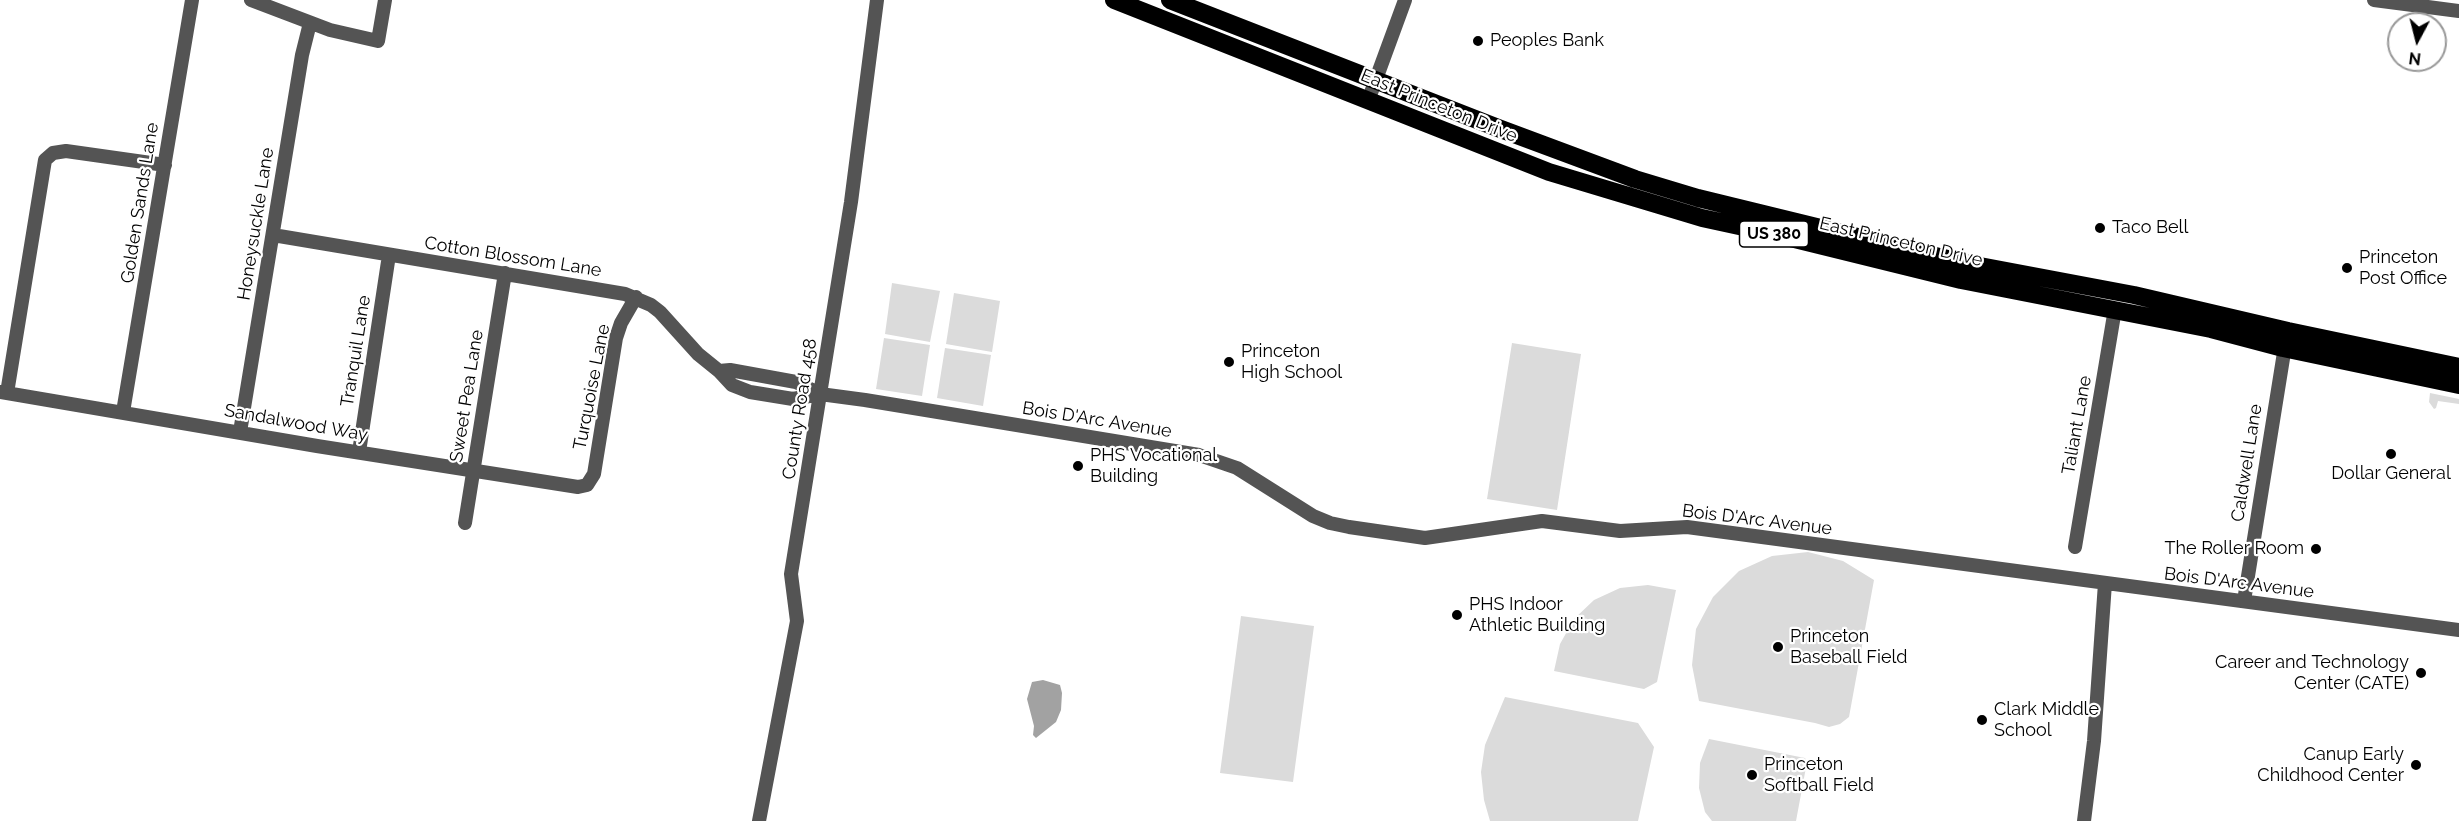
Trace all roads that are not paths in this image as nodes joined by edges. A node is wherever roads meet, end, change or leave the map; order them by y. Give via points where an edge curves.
1 (192, 0) edge
2 (251, 0) edge
3 (385, 0) edge
4 (877, 0) edge
5 (1114, 0) edge
6 (1170, 0) edge
7 (1406, 0) edge
8 (2374, 0) edge
9 (2459, 11) edge
10 (310, 23) junction
11 (1375, 81) junction
12 (1368, 100) junction
13 (1557, 149) junction
14 (165, 165) junction
15 (1550, 172) junction
16 (273, 235) junction
17 (389, 255) junction
18 (505, 273) junction
19 (2091, 296) junction
20 (636, 297) junction
21 (2115, 309) junction
22 (2286, 340) junction
23 (2459, 367) edge
24 (2459, 385) edge
25 (4, 392) edge
26 (820, 394) junction
27 (123, 412) junction
28 (240, 432) junction
29 (359, 452) junction
30 (473, 470) junction
31 (587, 485) joint
32 (465, 523) dead end
33 (2075, 547) dead end
34 (2105, 583) junction
35 (2244, 601) junction
36 (2459, 630) edge
37 (759, 821) edge
38 (2084, 821) edge

1 - 14 street, Golden Sands Lane
2 - 10 street
3 - 10 street via 378,41
4 - 26 street, County Road 458 via 853,187
5 - 12 highway, East Princeton Drive / US 380
6 - 11 highway, East Princeton Drive / US 380
7 - 11 street
8 - 9 street
10 - 16 street, Honeysuckle Lane
11 - 12 street
11 - 13 highway, East Princeton Drive / US 380
12 - 15 highway, East Princeton Drive / US 380
13 - 15 highway
13 - 19 highway, East Princeton Drive / US 380 via 1698,198
14 - 25 street via 66,151 52,153 45,160
14 - 27 street, Golden Sands Lane
15 - 19 highway, East Princeton Drive / US 380 via 1702,218 1962,280
16 - 17 street, Cotton Blossom Lane
16 - 28 street, Honeysuckle Lane
17 - 18 street, Cotton Blossom Lane
17 - 29 street, Tranquil Lane
18 - 20 street, Cotton Blossom Lane
18 - 30 street, Sweet Pea Lane
19 - 21 highway, East Princeton Drive / US 380
19 - 22 highway, East Princeton Drive / US 380 via 2201,310
20 - 26 street, Cotton Blossom Lane via 660,312 719,371 796,382
20 - 31 street, Turquoise Lane via 616,338 594,474
21 - 22 highway, East Princeton Drive / US 380
21 - 33 street, Taliant Lane
22 - 23 highway, East Princeton Drive / US 380
22 - 24 highway, East Princeton Drive / US 380
22 - 35 street, Caldwell Lane
25 - 27 street, Sandalwood Way
26 - 34 street, Bois D'Arc Avenue via 1199,455 1238,468 1321,520 1370,531 1425,538 1542,521 1620,531 1687,527
26 - 37 street, County Road 458 via 791,574 797,621
27 - 28 street, Sandalwood Way
28 - 29 street, Sandalwood Way
29 - 30 street, Sandalwood Way
30 - 31 street, Sandalwood Way via 572,487
30 - 32 street, Sweet Pea Lane
34 - 35 street, Bois D'Arc Avenue
34 - 38 street
35 - 36 street, Bois D'Arc Avenue

